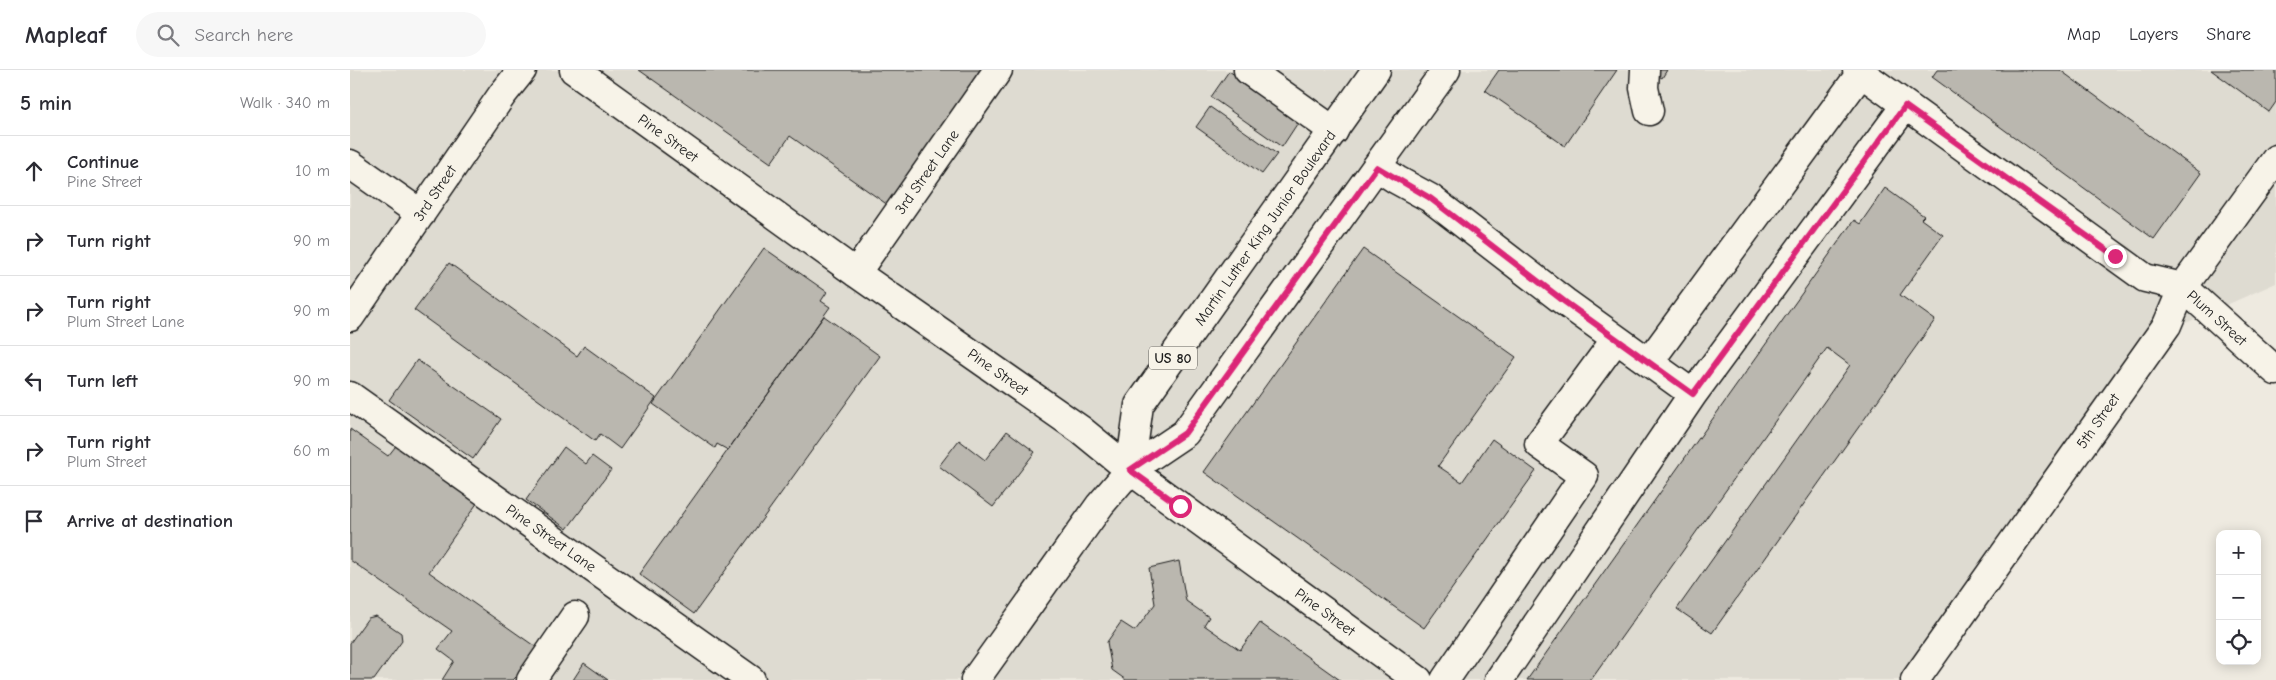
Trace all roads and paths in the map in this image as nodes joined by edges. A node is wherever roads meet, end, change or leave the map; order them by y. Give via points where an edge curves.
1 (522, 70) edge
2 (574, 70) edge
3 (998, 70) edge
4 (1248, 70) edge
5 (1376, 70) edge
6 (1446, 70) edge
7 (1645, 70) edge
8 (1859, 71) edge
9 (1905, 106) junction
10 (1649, 111) dead end
11 (1334, 131) junction
12 (2276, 159) edge
13 (350, 164) edge
14 (1377, 167) junction
15 (421, 214) junction
16 (856, 273) junction
17 (2183, 287) junction
18 (350, 318) edge
19 (1616, 338) junction
20 (1649, 362) junction
21 (2276, 371) edge
22 (1693, 394) junction
23 (350, 396) edge
24 (1130, 470) junction
25 (575, 616) dead end
26 (531, 680) edge
27 (751, 680) edge
28 (975, 680) edge
29 (1418, 680) edge
30 (1445, 680) edge
31 (1499, 680) edge
32 (1914, 680) edge

1 - 15 street, 3rd Street
2 - 16 street, Pine Street
3 - 16 street, 3rd Street Lane
4 - 11 street
5 - 11 street, Martin Luther King Junior Boulevard / US 80
6 - 14 street
7 - 10 street via 1644,88
8 - 9 street, Plum Street
8 - 20 street
9 - 17 street, Plum Street via 2145,278
9 - 22 street
11 - 24 street, Martin Luther King Junior Boulevard / US 80 via 1139,405
12 - 17 street, 5th Street
13 - 15 street
14 - 19 street via 1430,198
14 - 24 street via 1185,433
15 - 18 street, 3rd Street
16 - 24 street, Pine Street via 1081,430
17 - 21 street, Plum Street
17 - 32 street, 5th Street via 2167,325
19 - 20 street
19 - 30 street via 1539,444 1584,476
20 - 22 street
22 - 31 street
23 - 27 street, Pine Street Lane
24 - 28 street via 1100,505
24 - 29 street, Pine Street
25 - 26 street

